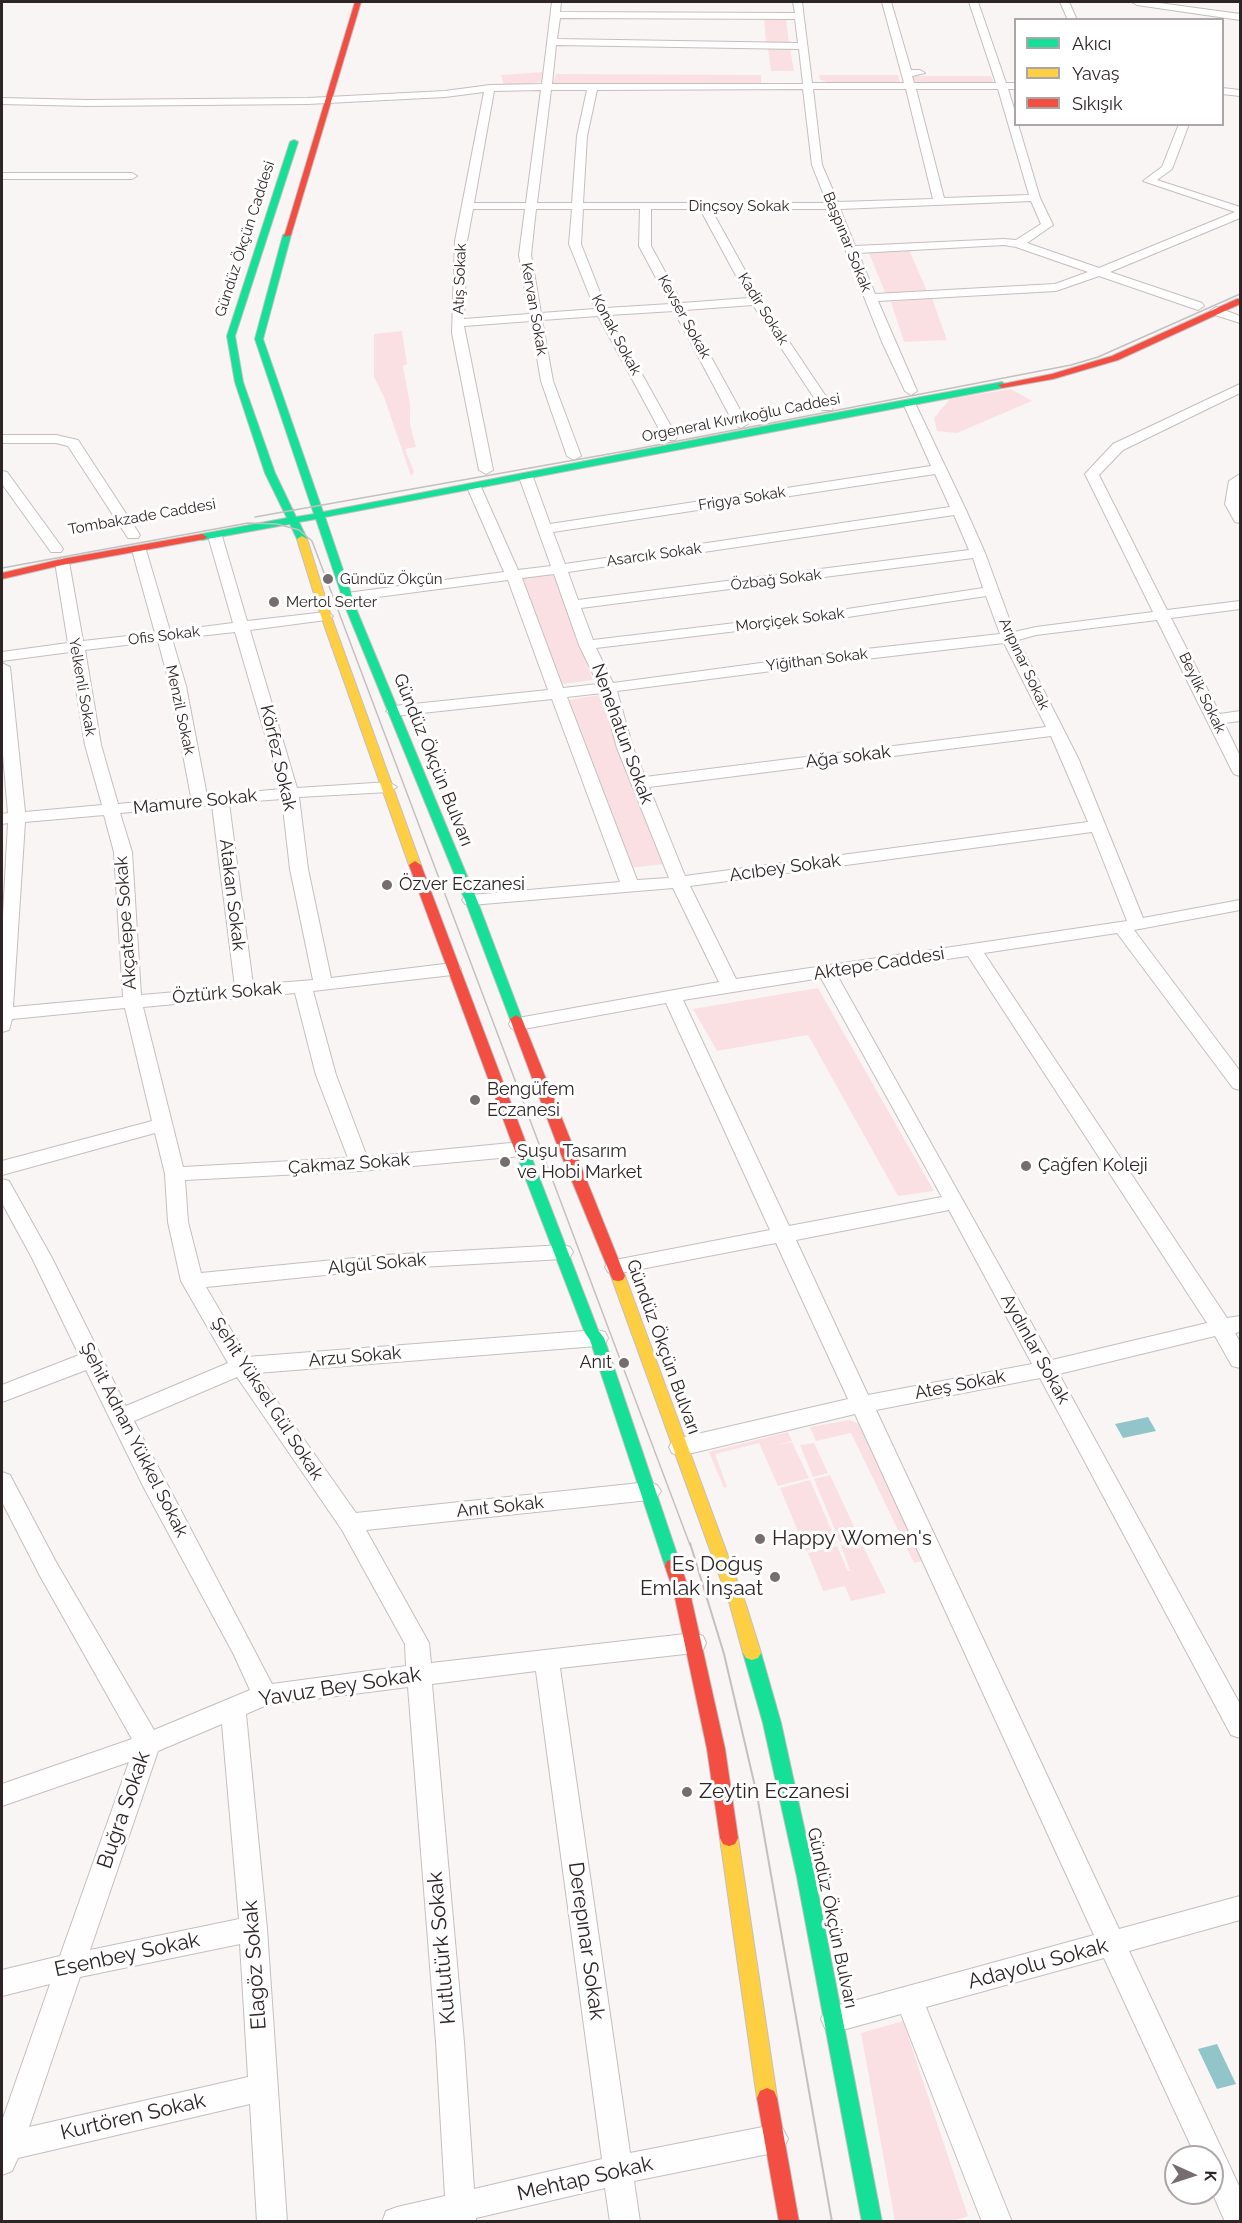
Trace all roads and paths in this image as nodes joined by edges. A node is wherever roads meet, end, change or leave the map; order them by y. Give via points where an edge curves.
1 (358, 2) edge
2 (557, 2) edge
3 (798, 2) edge
4 (887, 2) edge
5 (974, 2) edge
6 (1065, 2) edge
7 (1137, 2) edge
8 (1228, 14) junction
9 (555, 15) junction
10 (800, 16) junction
11 (1240, 17) edge
12 (1072, 18) edge
13 (1224, 24) edge
14 (551, 42) junction
15 (803, 46) junction
16 (902, 73) junction
17 (930, 74) dead end
18 (1002, 86) junction
19 (1014, 86) edge
20 (545, 87) junction
21 (593, 87) junction
22 (807, 87) junction
23 (910, 87) junction
24 (490, 88) junction
25 (1224, 91) edge
26 (1240, 93) edge
27 (326, 100) junction
28 (2, 101) edge
29 (306, 108) junction
30 (1183, 126) edge
31 (2, 176) edge
32 (132, 176) dead end
33 (1035, 198) junction
34 (939, 202) junction
35 (530, 205) junction
36 (578, 205) junction
37 (467, 206) junction
38 (646, 206) junction
39 (832, 206) junction
40 (704, 207) junction
41 (1240, 212) edge
42 (1018, 244) junction
43 (850, 250) junction
44 (1099, 272) junction
45 (1240, 288) edge
46 (870, 298) junction
47 (756, 301) junction
48 (1240, 301) edge
49 (1198, 306) junction
50 (679, 308) junction
51 (1216, 311) junction
52 (602, 313) junction
53 (535, 318) junction
54 (1240, 320) edge
55 (458, 323) junction
56 (1240, 388) edge
57 (910, 397) junction
58 (827, 407) junction
59 (741, 424) junction
60 (670, 437) junction
61 (2, 439) edge
62 (574, 456) junction
63 (938, 469) junction
64 (2, 475) edge
65 (478, 476) junction
66 (526, 477) junction
67 (1240, 478) edge
68 (406, 485) dead end
69 (319, 509) junction
70 (959, 510) junction
71 (292, 514) junction
72 (1240, 519) edge
73 (545, 529) junction
74 (215, 536) junction
75 (136, 543) junction
76 (978, 553) junction
77 (34, 554) dead end
78 (59, 556) junction
79 (560, 569) junction
80 (513, 575) junction
81 (2, 576) edge
82 (991, 591) junction
83 (347, 597) junction
84 (573, 605) junction
85 (1240, 605) edge
86 (1164, 614) junction
87 (327, 616) junction
88 (243, 627) junction
89 (163, 636) junction
90 (1009, 638) junction
91 (587, 645) junction
92 (75, 647) junction
93 (2, 656) edge
94 (2, 667) edge
95 (608, 688) junction
96 (557, 694) junction
97 (394, 711) junction
98 (1240, 716) edge
99 (1214, 720) junction
100 (1056, 731) junction
101 (1240, 771) edge
102 (639, 783) junction
103 (388, 787) junction
104 (290, 793) junction
105 (220, 799) junction
106 (200, 801) junction
107 (111, 810) junction
108 (9, 819) edge
109 (1098, 826) junction
110 (679, 882) junction
111 (630, 886) junction
112 (471, 900) junction
113 (1240, 905) edge
114 (1130, 926) junction
115 (972, 948) junction
116 (452, 969) junction
117 (827, 973) junction
118 (323, 985) junction
119 (302, 986) junction
120 (730, 986) junction
121 (245, 992) junction
122 (673, 998) junction
123 (132, 1001) junction
124 (2, 1018) edge
125 (518, 1024) junction
126 (1240, 1084) edge
127 (164, 1124) junction
128 (521, 1149) junction
129 (360, 1164) junction
130 (2, 1168) edge
131 (175, 1174) junction
132 (2, 1186) edge
133 (955, 1202) junction
134 (785, 1235) junction
135 (563, 1252) junction
136 (615, 1267) junction
137 (192, 1281) junction
138 (1231, 1326) edge
139 (597, 1338) junction
140 (92, 1359) junction
141 (1240, 1360) edge
142 (241, 1366) junction
143 (1046, 1369) junction
144 (2, 1394) edge
145 (863, 1404) junction
146 (122, 1417) junction
147 (680, 1447) junction
148 (2, 1481) edge
149 (650, 1491) junction
150 (350, 1523) junction
151 (694, 1644) junction
152 (547, 1661) junction
153 (420, 1675) junction
154 (265, 1695) junction
155 (233, 1708) junction
156 (1240, 1727) edge
157 (148, 1744) junction
158 (2, 1795) edge
159 (1240, 1908) edge
160 (253, 1929) junction
161 (1111, 1945) junction
162 (68, 1967) junction
163 (2, 1983) edge
164 (909, 1999) junction
165 (835, 2019) junction
166 (264, 2087) junction
167 (773, 2139) junction
168 (1205, 2145) edge
169 (3, 2151) edge
170 (618, 2170) junction
171 (1224, 2186) edge
172 (461, 2215) edge
173 (1240, 2220) edge
174 (272, 2222) edge
175 (397, 2222) edge
176 (625, 2222) edge
177 (789, 2222) edge
178 (872, 2222) edge
179 (997, 2222) edge

1 - 27 street
2 - 9 street, Kervan Sokak
3 - 10 street, Başpınar Sokak
4 - 16 street
5 - 18 street
6 - 12 street
7 - 8 street
8 - 11 street
8 - 13 street
9 - 10 street
9 - 14 street, Kervan Sokak
10 - 15 street, Başpınar Sokak
14 - 15 street
14 - 20 street, Kervan Sokak
15 - 22 street, Başpınar Sokak via 812,73
16 - 17 street
16 - 23 street
18 - 19 street
18 - 23 street
18 - 33 street
20 - 21 street
20 - 24 street
20 - 35 street, Kervan Sokak
21 - 22 street
21 - 36 street, Konak Sokak via 582,136
22 - 23 street
22 - 39 street, Başpınar Sokak via 817,165
23 - 34 street
24 - 27 street
24 - 37 street, Atış Sokak
25 - 26 street
27 - 29 street
27 - 69 street via 259,339
28 - 29 street
29 - 71 street, Gündüz Ökçün Caddesi via 231,336 239,382 270,473
30 - 41 street via 1167,169 1148,181
31 - 32 street
33 - 34 street, Dinçsoy Sokak
33 - 42 street via 1047,225
34 - 39 street, Dinçsoy Sokak
35 - 36 street, Dinçsoy Sokak
35 - 37 street, Dinçsoy Sokak
35 - 53 street, Kervan Sokak via 525,255
36 - 38 street, Dinçsoy Sokak
36 - 52 street, Konak Sokak via 574,244
37 - 55 street, Atış Sokak via 460,241
38 - 40 street, Dinçsoy Sokak
38 - 50 street, Kevser Sokak via 645,246
39 - 40 street, Dinçsoy Sokak
39 - 43 street, Başpınar Sokak
40 - 47 street, Kadir Sokak
41 - 44 street
42 - 43 street
42 - 44 street
43 - 46 street, Başpınar Sokak
44 - 46 street via 1056,287
44 - 49 street
45 - 49 street
46 - 57 street, Başpınar Sokak
47 - 50 street
47 - 58 street, Kadir Sokak
48 - 51 street, Orgeneral Kıvrıkoğlu Caddesi
49 - 57 street via 1087,355
50 - 52 street
50 - 59 street, Kevser Sokak
51 - 54 street
51 - 57 street, Orgeneral Kıvrıkoğlu Caddesi via 1092,367
52 - 53 street
52 - 60 street, Konak Sokak
53 - 55 street
53 - 62 street, Kervan Sokak via 547,381
55 - 65 street, Atış Sokak
56 - 86 street, Beylik Sokak via 1118,447 1092,474
57 - 58 street
57 - 63 street, Arıpınar Sokak
57 - 66 street, Orgeneral Kıvrıkoğlu Caddesi
58 - 59 street
59 - 60 street
60 - 62 street
61 - 75 street, Menzil Sokak via 56,439 73,443
62 - 65 street
63 - 70 street, Arıpınar Sokak
63 - 73 street, Frigya Sokak
64 - 78 street
65 - 66 street, Orgeneral Kıvrıkoğlu Caddesi
65 - 69 street, Orgeneral Kıvrıkoğlu Caddesi
65 - 80 street, Atış Sokak
66 - 73 street, Nenehatun Sokak
67 - 72 street via 1232,504
68 - 69 street
69 - 71 street
69 - 83 street, Gündüz Ökçün Bulvarı
70 - 76 street, Arıpınar Sokak
70 - 79 street, Asarcık Sokak
71 - 74 street, Tombakzade Caddesi
71 - 75 street, Tombakzade Caddesi
71 - 87 street
73 - 79 street, Nenehatun Sokak
74 - 75 street, Tombakzade Caddesi
74 - 88 street, Körfez Sokak
75 - 78 street, Tombakzade Caddesi
75 - 89 street, Menzil Sokak
76 - 82 street, Arıpınar Sokak
76 - 84 street, Özbağ Sokak
77 - 78 street, Tombakzade Caddesi
78 - 81 street, Tombakzade Caddesi
78 - 92 street, Yelkenli Sokak
79 - 80 street, Asarcık Sokak
79 - 84 street, Nenehatun Sokak
80 - 83 street, Asarcık Sokak
80 - 96 street, Atış Sokak
82 - 90 street, Arıpınar Sokak
82 - 91 street, Morçiçek Sokak via 828,616
83 - 97 street, Gündüz Ökçün Bulvarı
84 - 91 street, Nenehatun Sokak
85 - 86 street, Yiğithan Sokak
86 - 90 street, Yiğithan Sokak
86 - 99 street, Beylik Sokak
87 - 88 street, Ofis Sokak
87 - 103 street
88 - 89 street, Ofis Sokak
88 - 104 street, Körfez Sokak
89 - 92 street, Ofis Sokak
89 - 106 street, Menzil Sokak via 178,686
90 - 95 street, Yiğithan Sokak
90 - 100 street, Arıpınar Sokak
91 - 95 street, Nenehatun Sokak
92 - 93 street, Ofis Sokak
92 - 107 street, Yelkenli Sokak via 93,745
94 - 108 street
95 - 96 street, Yiğithan Sokak
95 - 102 street, Nenehatun Sokak
96 - 97 street, Yiğithan Sokak
96 - 111 street, Atış Sokak
97 - 112 street, Gündüz Ökçün Bulvarı
98 - 99 street
99 - 101 street, Beylik Sokak
100 - 102 street, Ağa sokak
100 - 109 street, Arıpınar Sokak
102 - 110 street, Nenehatun Sokak
103 - 104 street, Mamure Sokak
103 - 116 street
104 - 105 street, Mamure Sokak
104 - 118 street, Körfez Sokak via 299,868
105 - 106 street, Mamure Sokak
105 - 121 street, Atakan Sokak
106 - 107 street, Mamure Sokak
107 - 108 street, Mamure Sokak
107 - 123 street, Akçatepe Sokak via 123,852
108 - 124 street
109 - 110 street, Acıbey Sokak
109 - 114 street, Arıpınar Sokak
110 - 111 street, Acıbey Sokak
110 - 120 street, Nenehatun Sokak
111 - 112 street, Acıbey Sokak
112 - 125 street, Gündüz Ökçün Bulvarı
113 - 114 street, Aktepe Caddesi
114 - 115 street, Aktepe Caddesi
114 - 126 street, Arıpınar Sokak
115 - 117 street, Aktepe Caddesi
115 - 138 street
116 - 118 street, Öztürk Sokak
116 - 128 street
117 - 120 street, Aktepe Caddesi
117 - 133 street, Aydınlar Sokak
118 - 119 street, Öztürk Sokak
119 - 121 street, Öztürk Sokak
119 - 129 street via 326,1075
120 - 122 street, Aktepe Caddesi
121 - 123 street, Öztürk Sokak
122 - 125 street, Aktepe Caddesi
122 - 134 street
123 - 124 street, Öztürk Sokak
123 - 127 street, Şehit Yüksel Gül Sokak
125 - 136 street, Gündüz Ökçün Bulvarı
127 - 130 street
127 - 131 street, Şehit Yüksel Gül Sokak
128 - 129 street, Çakmaz Sokak
128 - 135 street
129 - 131 street, Çakmaz Sokak
131 - 137 street, Şehit Yüksel Gül Sokak via 178,1222
132 - 140 street, Şehit Adnan Yükkel Sokak
133 - 134 street
133 - 143 street, Aydınlar Sokak
134 - 136 street
134 - 145 street
135 - 137 street, Algül Sokak via 385,1262
135 - 139 street
136 - 147 street, Gündüz Ökçün Bulvarı
137 - 142 street, Şehit Yüksel Gül Sokak
138 - 141 street
138 - 143 street, Ateş Sokak
139 - 142 street, Arzu Sokak
139 - 149 street
140 - 144 street
140 - 146 street, Şehit Adnan Yükkel Sokak
142 - 146 street, Arzu Sokak
142 - 150 street, Şehit Yüksel Gül Sokak
143 - 145 street, Ateş Sokak
143 - 156 street, Aydınlar Sokak
145 - 147 street, Ateş Sokak
145 - 161 street
146 - 154 street, Şehit Adnan Yükkel Sokak
147 - 165 street, Gündüz Ökçün Bulvarı via 738,1605 772,1723
148 - 157 street, Buğra Sokak
149 - 150 street, Anıt Sokak
149 - 151 street
150 - 153 street, Şehit Yüksel Gül Sokak via 417,1643
151 - 152 street, Yavuz Bey Sokak
151 - 167 street via 716,1749
152 - 153 street, Yavuz Bey Sokak
152 - 170 street, Derepınar Sokak
153 - 154 street, Yavuz Bey Sokak
153 - 172 street, Kutlutürk Sokak
154 - 155 street, Yavuz Bey Sokak
155 - 157 street, Yavuz Bey Sokak
155 - 160 street, Elagöz Sokak
157 - 158 street, Yavuz Bey Sokak
157 - 162 street, Buğra Sokak
159 - 161 street, Adayolu Sokak
160 - 162 street, Esenbey Sokak
160 - 166 street, Elagöz Sokak
161 - 164 street, Adayolu Sokak
161 - 168 street
162 - 163 street, Esenbey Sokak
162 - 169 street, Buğra Sokak
164 - 165 street, Adayolu Sokak
164 - 179 street
165 - 178 street, Gündüz Ökçün Bulvarı
166 - 169 street, Kurtören Sokak
166 - 174 street, Elagöz Sokak
167 - 170 street, Mehtap Sokak
167 - 177 street
170 - 172 street, Mehtap Sokak
170 - 176 street, Derepınar Sokak
171 - 173 street
172 - 175 street, Mehtap Sokak

